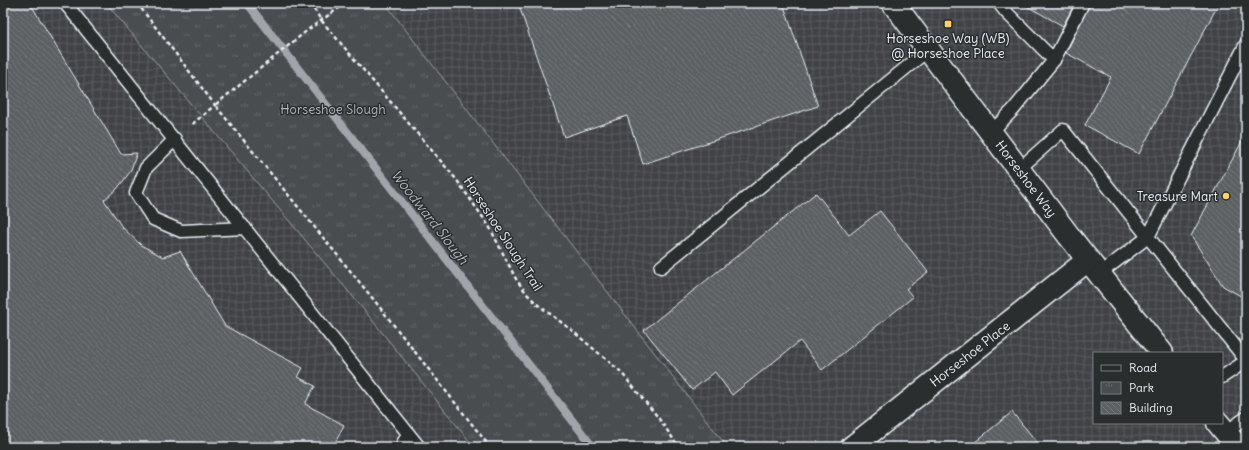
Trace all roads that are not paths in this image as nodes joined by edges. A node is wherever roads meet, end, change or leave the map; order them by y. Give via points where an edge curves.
1 (66, 3) edge
2 (893, 3) edge
3 (999, 3) edge
4 (1083, 3) edge
5 (1246, 44) edge
6 (928, 50) junction
7 (1054, 60) junction
8 (991, 132) junction
9 (175, 139) junction
10 (1019, 169) junction
11 (245, 228) junction
12 (1148, 237) junction
13 (1094, 267) junction
14 (661, 268) dead end
15 (1161, 352) edge
16 (1246, 360) edge
17 (1223, 376) edge
18 (1246, 418) edge
19 (408, 434) junction
20 (1227, 434) edge
21 (401, 447) edge
22 (419, 447) edge
23 (852, 447) edge

1 - 9 lane
2 - 6 street, Horseshoe Way
3 - 7 lane
4 - 7 lane
5 - 12 lane
6 - 8 street, Horseshoe Way
6 - 14 lane
7 - 8 lane via 1013,110
8 - 10 street, Horseshoe Way
9 - 11 lane
9 - 11 lane via 146,168 136,194 153,219 181,231
10 - 12 lane via 1063,130
10 - 13 street, Horseshoe Way
11 - 19 lane
12 - 13 lane
12 - 16 lane
13 - 15 street, Horseshoe Way
13 - 23 street, Horseshoe Place
16 - 17 lane
18 - 20 lane
19 - 21 lane
19 - 22 lane

